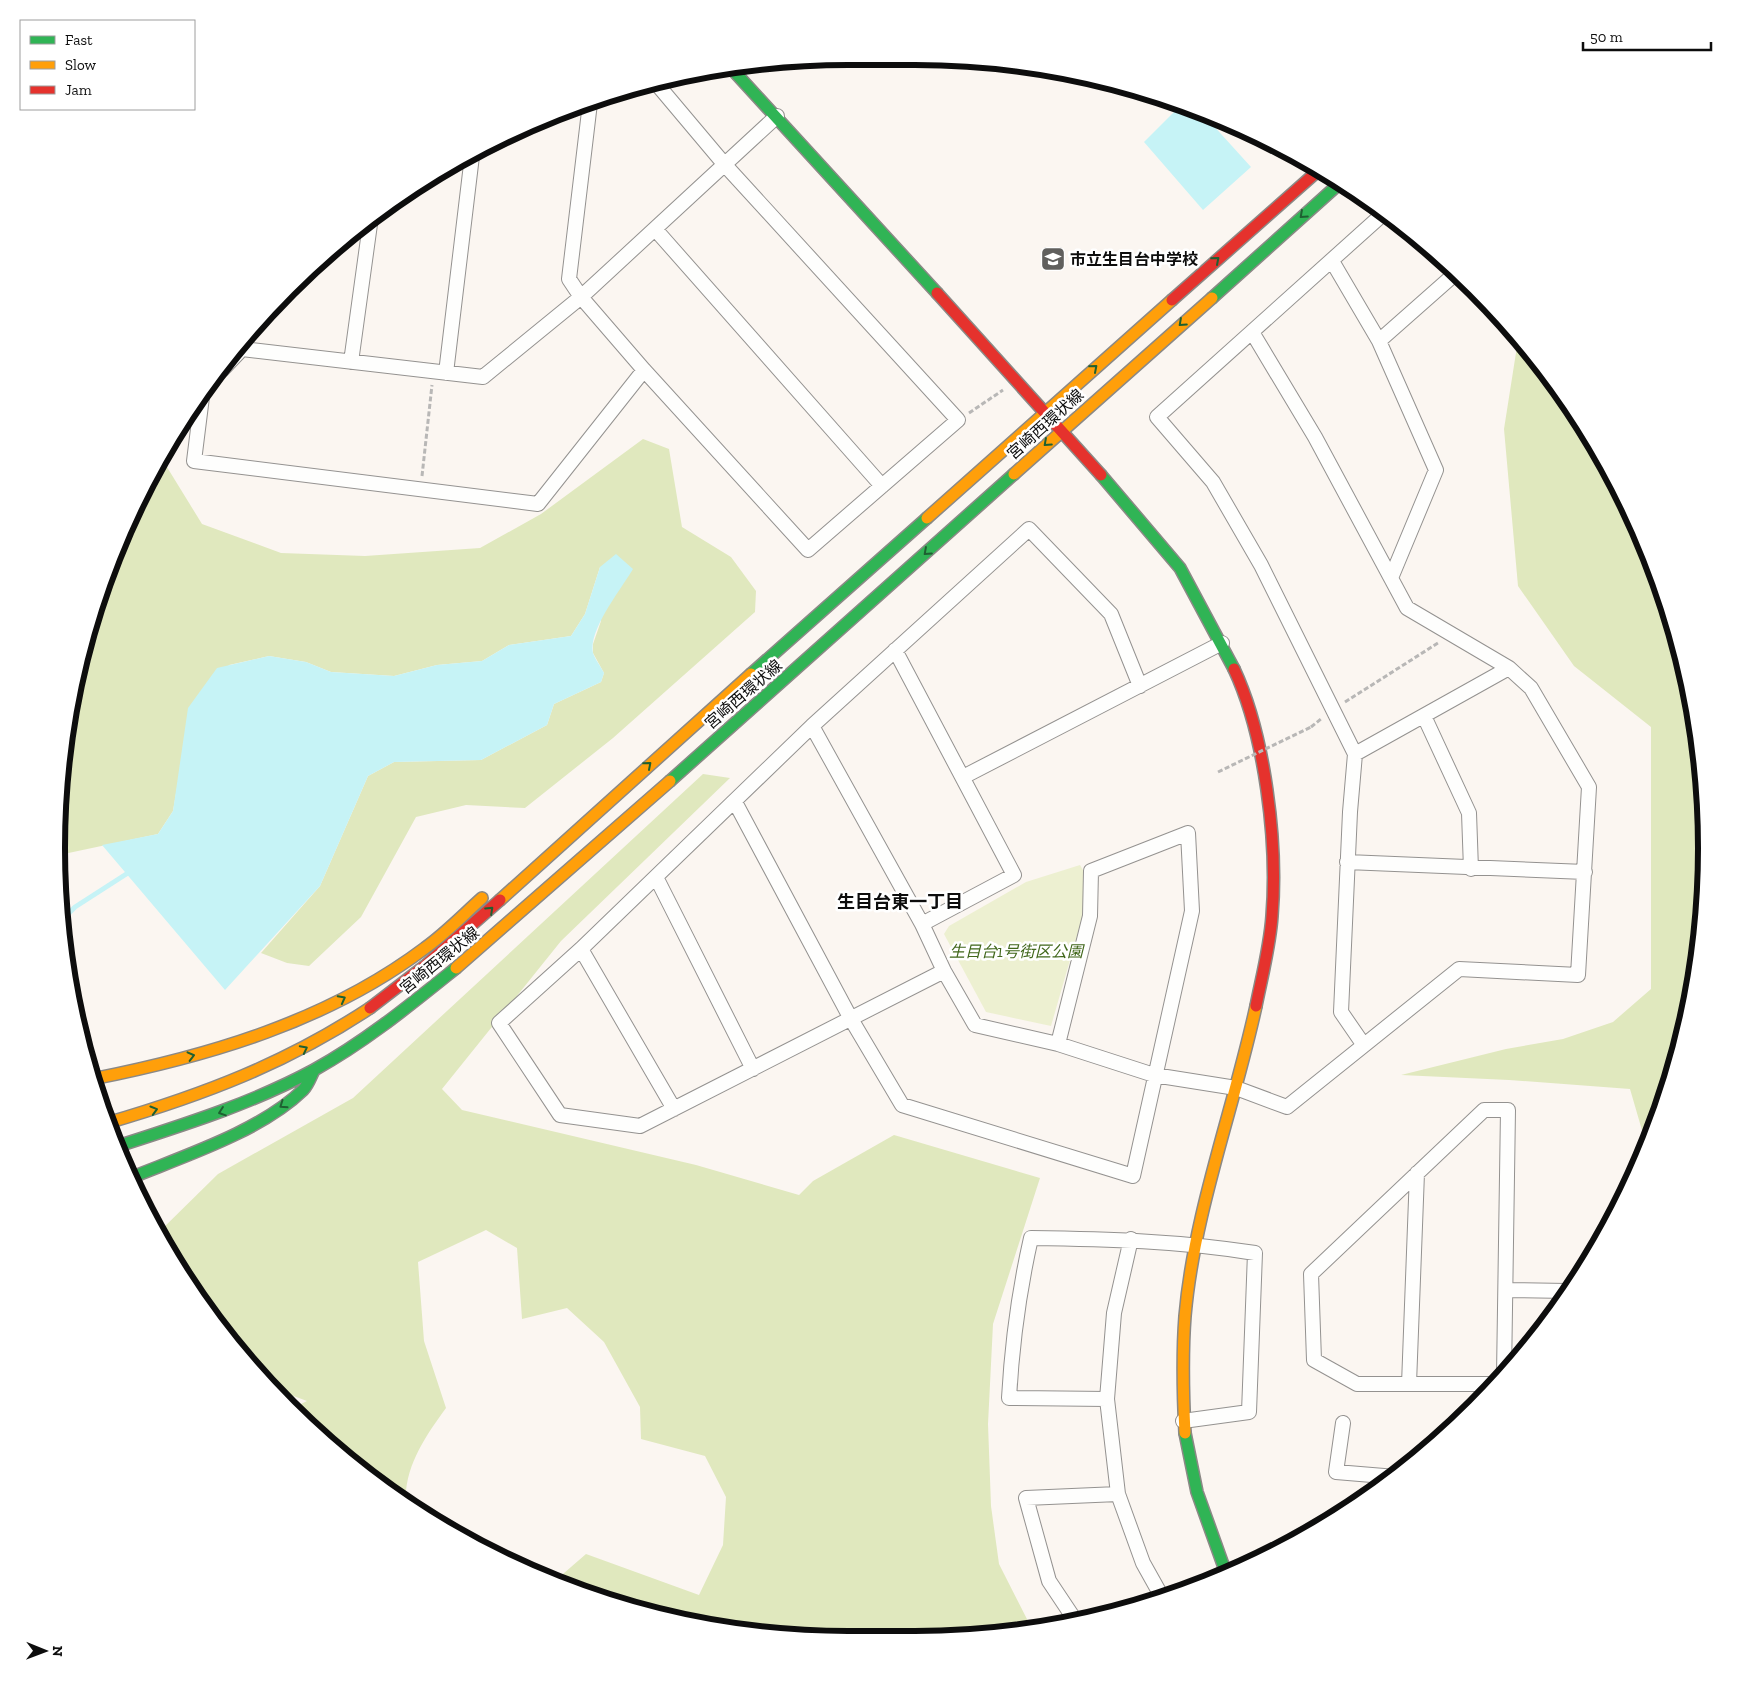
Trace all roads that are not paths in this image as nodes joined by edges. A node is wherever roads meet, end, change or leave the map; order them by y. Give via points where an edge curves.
1 (736, 74) edge
2 (660, 88) edge
3 (589, 110) edge
4 (777, 116) junction
5 (471, 162) edge
6 (725, 165) junction
7 (1314, 174) edge
8 (1335, 188) edge
9 (1379, 218) edge
10 (368, 229) edge
11 (655, 229) junction
12 (1332, 261) junction
13 (1452, 278) edge
14 (580, 297) junction
15 (1252, 332) junction
16 (1379, 342) junction
17 (248, 345) edge
18 (351, 362) junction
19 (644, 370) junction
20 (440, 373) junction
21 (201, 408) edge
22 (1044, 412) junction
23 (1062, 430) junction
24 (882, 486) junction
25 (1391, 578) junction
26 (1222, 643) junction
27 (895, 650) junction
28 (1509, 668) junction
29 (1140, 686) junction
30 (1424, 716) junction
31 (812, 726) junction
32 (1355, 754) junction
33 (963, 777) junction
34 (628, 782) junction
35 (735, 802) junction
36 (542, 846) dead end
37 (1347, 862) junction
38 (1471, 869) junction
39 (1585, 872) junction
40 (656, 877) junction
41 (491, 891) dead end
42 (922, 924) junction
43 (581, 948) junction
44 (944, 971) junction
45 (851, 1019) junction
46 (1058, 1044) junction
47 (1363, 1044) junction
48 (753, 1068) junction
49 (314, 1070) junction
50 (1154, 1075) junction
51 (100, 1077) edge
52 (1236, 1088) junction
53 (674, 1109) junction
54 (115, 1121) edge
55 (124, 1144) edge
56 (1417, 1173) junction
57 (137, 1175) edge
58 (1131, 1239) junction
59 (1196, 1244) junction
60 (1506, 1290) junction
61 (1560, 1291) edge
62 (1504, 1364) edge
63 (1409, 1384) junction
64 (1486, 1384) edge
65 (1107, 1399) junction
66 (1183, 1421) junction
67 (1343, 1423) dead end
68 (1382, 1476) edge
69 (1118, 1494) junction
70 (1223, 1567) edge
71 (1159, 1591) edge
72 (1072, 1615) edge

1 - 4 main road
2 - 6 street
3 - 14 street via 569,279
4 - 6 street
4 - 22 main road
5 - 20 street
6 - 11 street
6 - 24 street via 958,420
22 -> 7 main road, 宮崎西環状線
8 -> 23 main road, 宮崎西環状線
9 - 12 street
10 - 18 street
11 - 14 street
11 - 24 street
12 - 15 street
12 - 16 street
13 - 16 street
14 - 19 street
14 - 20 street via 483,377
15 - 25 street via 1316,437
15 - 32 street via 1157,417 1213,482 1261,565
16 - 25 street via 1436,470
17 - 18 street
18 - 20 street
19 - 21 street via 538,504 194,461
19 - 24 street via 808,550
22 - 23 main road
34 -> 22 main road, 宮崎西環状線
23 - 26 main road via 1180,568
23 -> 49 main road, 宮崎西環状線 via 488,941 388,1024
25 - 28 street via 1407,608
26 - 29 street
26 - 52 main road via 1241,684 1256,730 1271,827 1272,915 1266,964
27 - 29 street via 1029,529 1111,614
27 - 31 street
27 - 33 street
28 - 30 street
28 - 39 street via 1531,688 1589,787
29 - 33 street
30 - 32 street
30 - 38 street via 1469,812
31 - 35 street
31 - 42 street
32 - 37 street
33 - 42 street via 1014,875
34 - 36 main road via 608,789
54 -> 34 main road, 宮崎西環状線 via 185,1101 255,1073 314,1044 371,1007 458,939
35 - 40 street
35 - 45 street
37 - 38 street
37 - 47 street via 1340,1012
38 - 39 street
39 - 47 street via 1578,975 1459,969
40 - 43 street
40 - 48 street
51 -> 41 main road via 225,1048 312,1015 418,954
42 - 44 street
43 - 53 street
43 - 53 street via 499,1023 560,1115 640,1126
44 - 45 street
44 - 46 street via 976,1025
45 - 48 street
45 - 50 street via 902,1105 1133,1176
46 - 50 street
46 - 50 street via 1090,916 1091,871 1188,833 1192,911
47 - 52 street via 1287,1107
48 - 53 street
49 -> 55 main road, 宮崎西環状線 via 231,1109
49 -> 57 main road via 304,1089 266,1117 208,1147
50 - 52 street
52 - 59 main road
56 - 60 street via 1484,1110 1508,1110
56 - 63 street
56 - 63 street via 1311,1274 1314,1360 1357,1384
58 - 59 street
58 - 65 street via 1114,1313
58 - 65 street via 1031,1238 1020,1286 1010,1398
59 - 66 main road via 1185,1314
59 - 66 street via 1255,1253 1249,1412
60 - 61 street
60 - 62 street
63 - 64 street
65 - 69 street
66 - 70 main road via 1197,1492
67 - 68 street via 1336,1472
69 - 71 street via 1143,1563
69 - 72 street via 1026,1498 1049,1581

